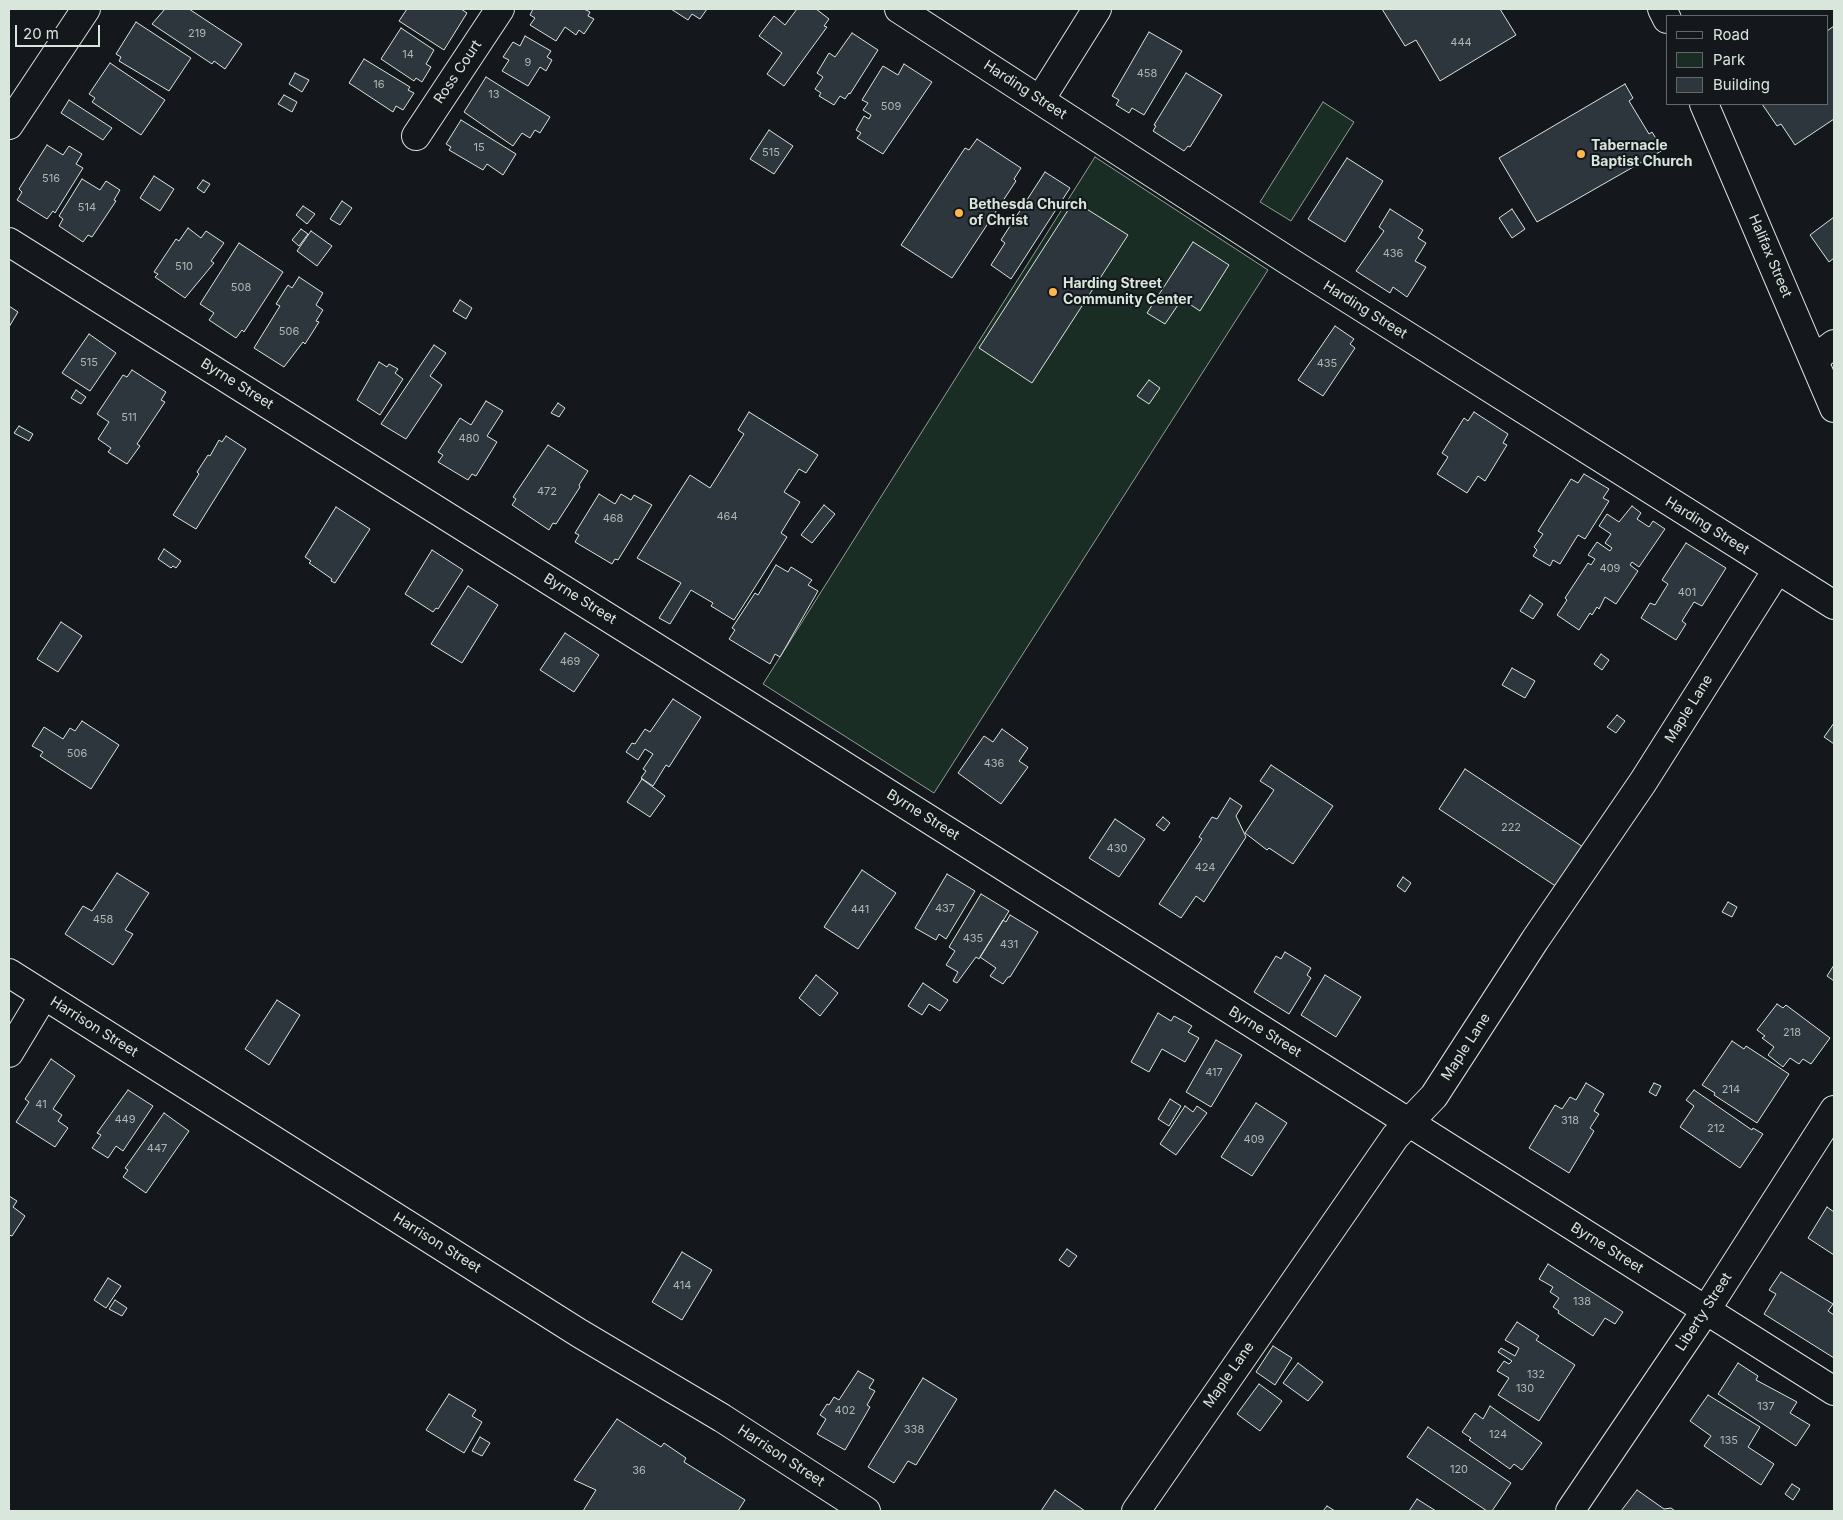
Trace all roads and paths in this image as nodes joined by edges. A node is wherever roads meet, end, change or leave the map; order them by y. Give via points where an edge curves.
1 (86, 9) edge
2 (500, 9) edge
3 (899, 9) edge
4 (1097, 9) edge
5 (1040, 100) junction
6 (1704, 105) edge
7 (9, 125) edge
8 (416, 136) dead end
9 (9, 242) edge
10 (1824, 352) edge
11 (1834, 408) edge
12 (1777, 570) junction
13 (1834, 606) edge
14 (9, 973) edge
15 (44, 995) junction
16 (9, 1053) edge
17 (1834, 1110) edge
18 (1410, 1123) junction
19 (1706, 1310) junction
20 (1834, 1391) edge
21 (837, 1504) edge
22 (866, 1511) edge
23 (1136, 1511) edge
24 (1570, 1511) edge

1 - 7 street
2 - 8 street, Ross Court
3 - 5 street, Harding Street
4 - 5 street
5 - 12 street, Harding Street
6 - 10 street, Halifax Street
9 - 18 street, Byrne Street
10 - 11 street, Halifax Street
12 - 13 street, Harding Street
12 - 18 street, Maple Lane via 1643,782 1434,1096
14 - 15 street, Harrison Street
15 - 16 street
15 - 21 street, Harrison Street via 579,1333 722,1418
17 - 19 street, Liberty Street
18 - 19 street, Byrne Street
18 - 23 street, Maple Lane via 1395,1137
19 - 20 street, Byrne Street
19 - 24 street, Liberty Street
21 - 22 street, Harrison Street

